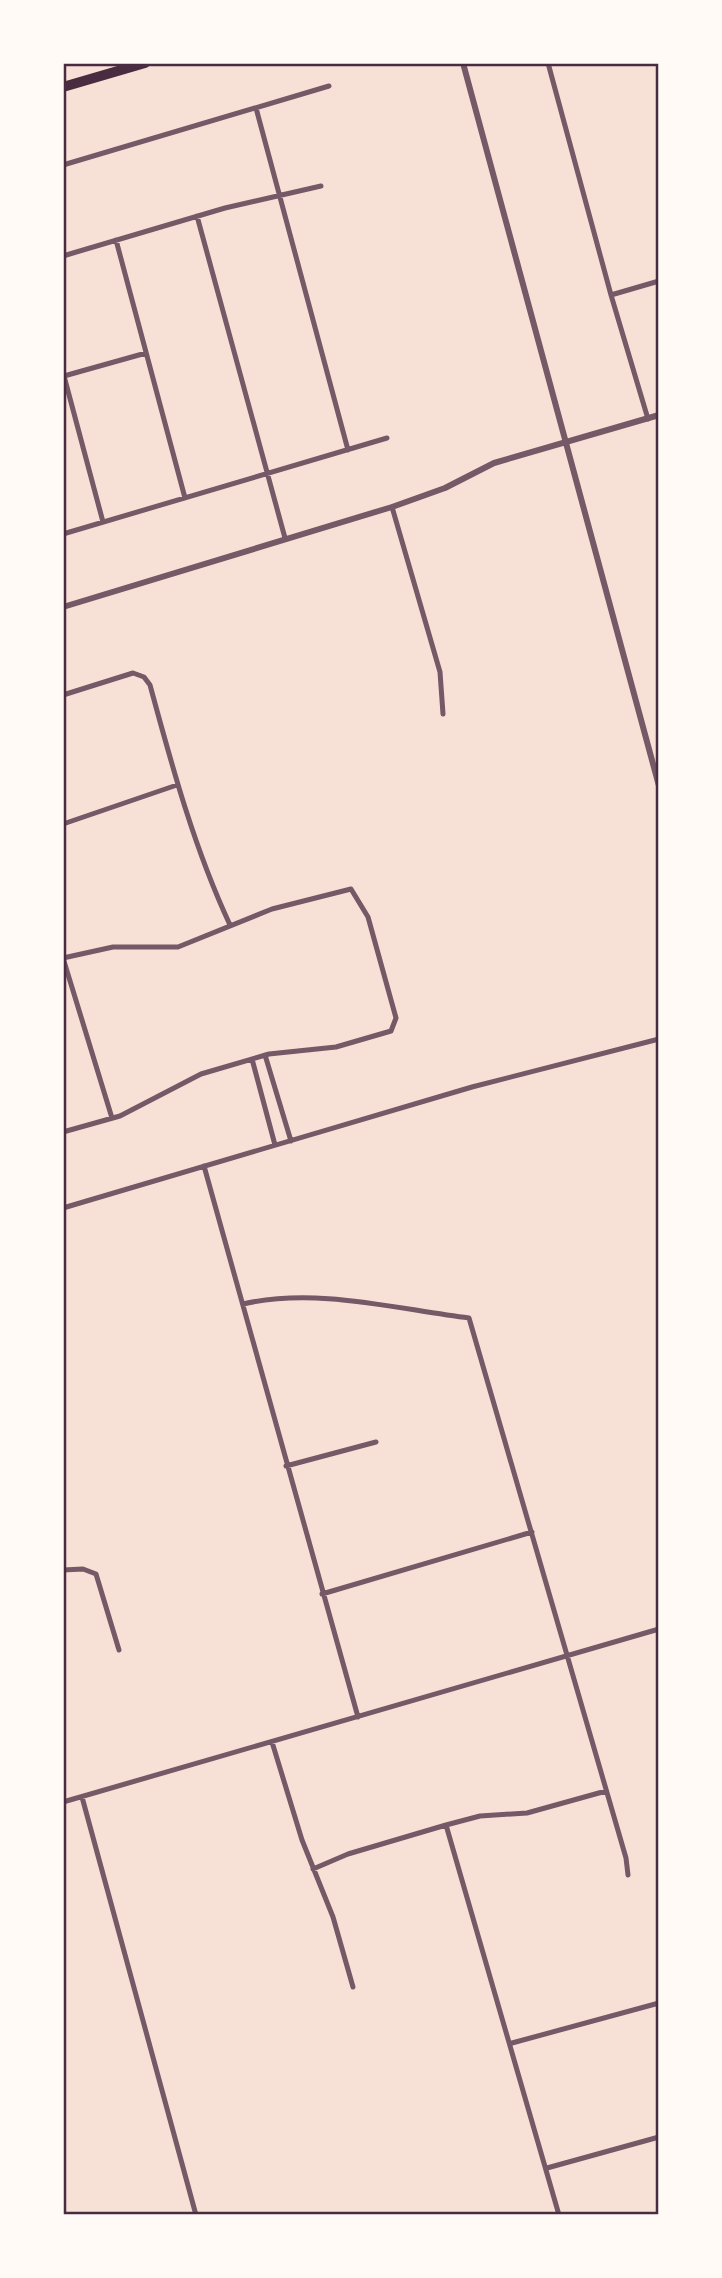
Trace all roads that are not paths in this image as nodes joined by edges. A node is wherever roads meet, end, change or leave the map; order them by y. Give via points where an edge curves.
1 (145, 63) edge
2 (463, 63) edge
3 (548, 63) edge
4 (329, 86) dead end
5 (63, 88) edge
6 (256, 108) junction
7 (63, 165) edge
8 (321, 186) dead end
9 (281, 197) junction
10 (197, 216) junction
11 (116, 240) junction
12 (63, 256) edge
13 (659, 281) edge
14 (611, 295) junction
15 (146, 353) junction
16 (659, 415) edge
17 (648, 419) junction
18 (387, 438) dead end
19 (567, 442) junction
20 (348, 450) junction
21 (267, 474) junction
22 (185, 498) junction
23 (392, 507) junction
24 (103, 522) junction
25 (63, 534) edge
26 (285, 538) junction
27 (63, 607) edge
28 (63, 695) edge
29 (443, 714) dead end
30 (177, 785) junction
31 (659, 786) edge
32 (63, 824) edge
33 (230, 925) junction
34 (63, 958) edge
35 (659, 1039) edge
36 (265, 1055) junction
37 (252, 1059) junction
38 (112, 1118) junction
39 (63, 1132) edge
40 (291, 1140) junction
41 (275, 1145) junction
42 (204, 1166) junction
43 (63, 1208) edge
44 (243, 1304) junction
45 (376, 1443) dead end
46 (286, 1466) junction
47 (532, 1532) junction
48 (63, 1570) edge
49 (322, 1594) junction
50 (659, 1629) edge
51 (119, 1650) dead end
52 (568, 1656) junction
53 (358, 1717) junction
54 (272, 1742) junction
55 (606, 1791) junction
56 (82, 1797) junction
57 (63, 1802) edge
58 (446, 1825) junction
59 (313, 1869) junction
60 (628, 1875) dead end
61 (353, 1987) dead end
62 (659, 2003) edge
63 (512, 2043) junction
64 (659, 2137) edge
65 (547, 2168) junction
66 (196, 2215) edge
67 (559, 2215) edge

1 - 5 highway
2 - 19 street
3 - 14 street
4 - 6 street
6 - 7 street
6 - 9 street
8 - 9 street
9 - 10 street
9 - 20 street
10 - 11 street
10 - 21 street
11 - 12 street
11 - 15 street
13 - 14 street
14 - 17 street
15 - 22 street
15 - 24 street via 64,376
16 - 17 street
17 - 19 street
18 - 20 street
19 - 23 street via 494,463 445,488
19 - 31 street
20 - 21 street
21 - 22 street
21 - 26 street
22 - 24 street
23 - 26 street
23 - 29 street via 440,672
24 - 25 street
26 - 27 street
28 - 30 street via 133,673 144,677
30 - 32 street
30 - 33 street
33 - 34 street via 178,947 113,947
33 - 36 street via 351,889 368,917 396,1024 383,1035 354,1043
34 - 38 street
35 - 40 street
36 - 37 street
36 - 40 street
37 - 38 street via 201,1074
37 - 41 street
38 - 39 street
40 - 41 street
41 - 42 street
42 - 43 street
42 - 44 street
44 - 46 street
44 - 47 street via 318,1298 469,1318
45 - 46 street
46 - 49 street
47 - 49 street
47 - 52 street
48 - 51 street via 96,1574
49 - 53 street
50 - 52 street
52 - 53 street
52 - 55 street
53 - 54 street
54 - 56 street
54 - 59 street
55 - 58 street via 527,1813 480,1816
55 - 60 street
56 - 57 street
56 - 66 street
58 - 59 street
58 - 63 street
59 - 61 street via 333,1917
62 - 63 street
63 - 65 street
64 - 65 street
65 - 67 street

